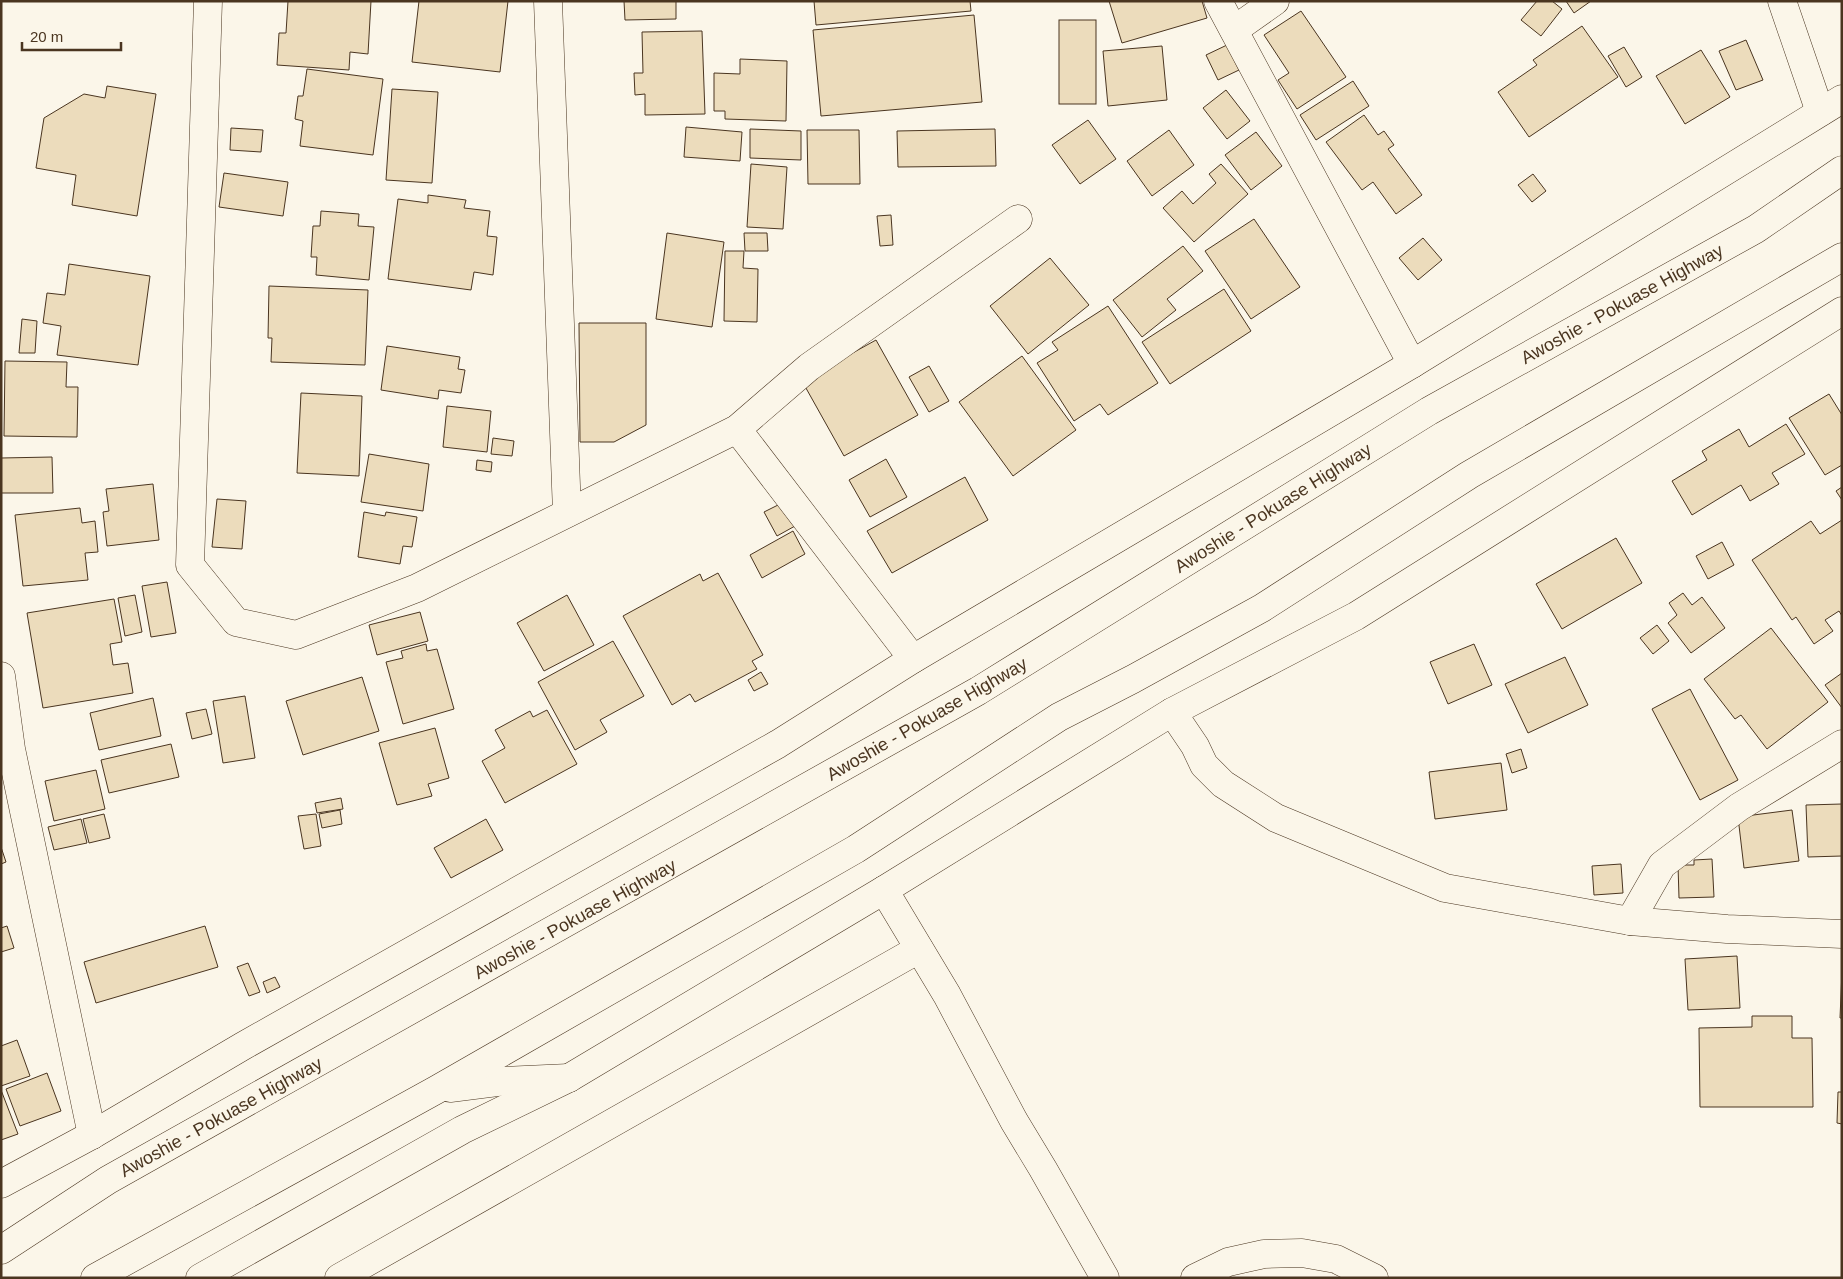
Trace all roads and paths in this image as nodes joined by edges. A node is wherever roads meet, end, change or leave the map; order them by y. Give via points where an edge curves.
1 (208, 1) edge
2 (548, 1) edge
3 (1218, 1) edge
4 (1275, 1) edge
5 (1782, 1) edge
6 (1234, 30) junction
7 (1831, 106) edge
8 (1842, 170) edge
9 (1018, 219) dead end
10 (1842, 257) edge
11 (1842, 311) edge
12 (1412, 364) junction
13 (736, 429) junction
14 (567, 513) junction
15 (913, 659) junction
16 (1, 676) edge
17 (1172, 712) junction
18 (4, 722) edge
19 (1842, 744) edge
20 (884, 890) junction
21 (1630, 921) junction
22 (1842, 934) edge
23 (919, 949) junction
24 (569, 1078) junction
25 (436, 1090) junction
26 (92, 1135) junction
27 (1, 1184) edge
28 (1, 1250) edge
29 (95, 1278) edge
30 (200, 1278) edge
31 (339, 1278) edge
32 (1105, 1278) edge
33 (1195, 1278) edge
34 (1374, 1278) edge

1 - 14 street via 190,565 236,622 296,635 418,588
2 - 14 street
3 - 6 street
4 - 6 street
5 - 7 street
6 - 12 street
7 - 12 street
8 - 28 street, Awoshie - Pokuase Highway via 1756,229 1429,411 978,691 108,1180
9 - 13 street via 809,367
10 - 25 street via 1469,475 1262,608 1059,716 856,849
11 - 17 street via 1356,616
12 - 15 street
13 - 14 street
13 - 15 street
15 - 26 street via 778,744 243,1046
16 - 18 street
17 - 20 street
17 - 21 street via 1204,765 1222,784 1276,818 1445,888
18 - 26 street
19 - 21 street via 1739,807 1662,865
20 - 23 street
20 - 24 street
21 - 22 street
23 - 31 street
23 - 32 street
24 - 25 street via 505,1081
24 - 30 street via 462,1130
25 - 29 street
26 - 27 street
33 - 34 street via 1228,1262 1264,1254 1302,1253 1336,1258

